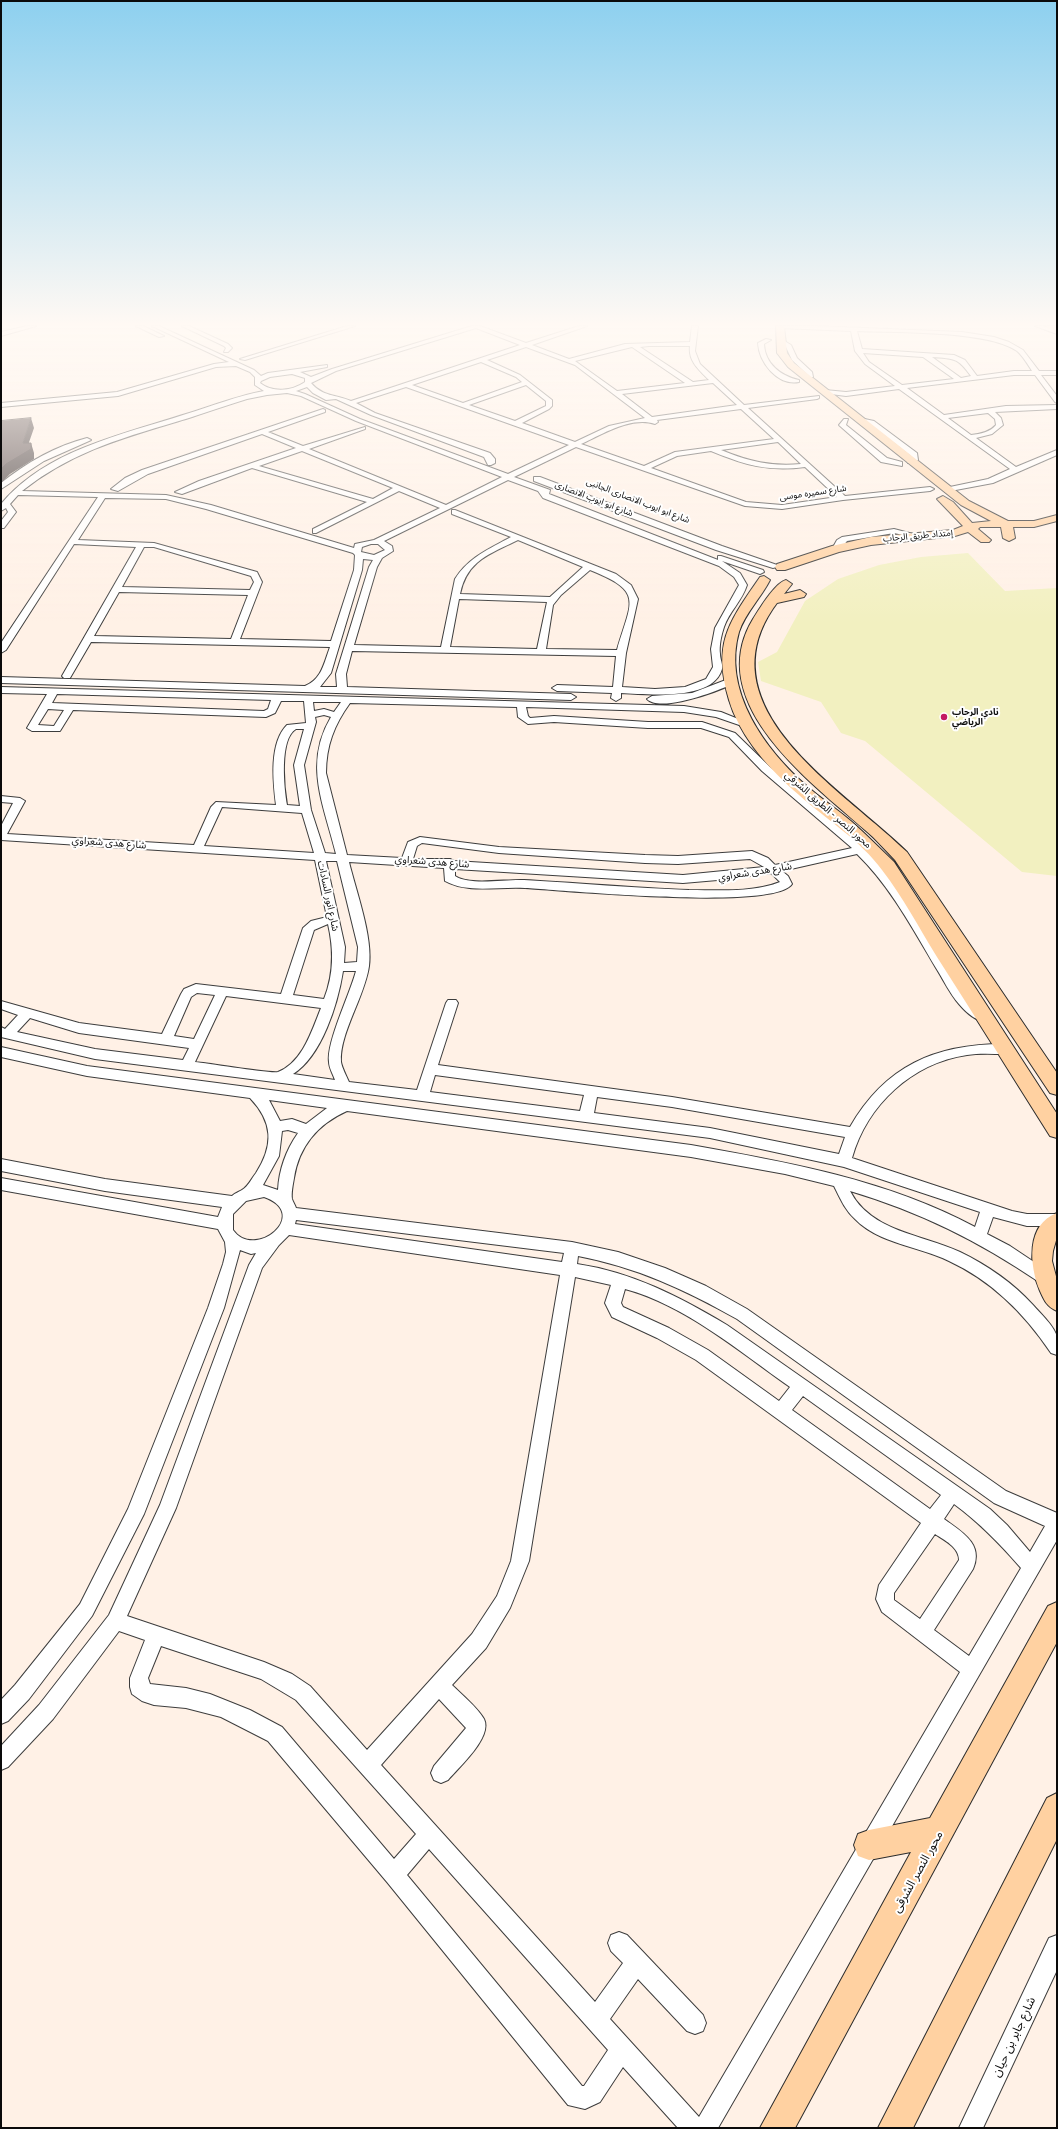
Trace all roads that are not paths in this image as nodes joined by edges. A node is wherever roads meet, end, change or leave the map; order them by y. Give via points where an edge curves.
1 (130, 425) edge
2 (159, 425) edge
3 (281, 425) edge
4 (357, 425) edge
5 (372, 425) edge
6 (391, 425) edge
7 (405, 425) edge
8 (519, 425) edge
9 (624, 425) edge
10 (639, 425) edge
11 (762, 425) edge
12 (852, 425) edge
13 (867, 425) edge
14 (954, 425) edge
15 (1000, 425) edge
16 (363, 428) junction
17 (262, 432) junction
18 (970, 437) junction
19 (778, 440) junction
20 (573, 444) junction
21 (583, 448) junction
22 (302, 449) junction
23 (712, 449) junction
24 (1057, 452) edge
25 (491, 463) junction
26 (807, 465) junction
27 (252, 466) junction
28 (644, 469) junction
29 (1016, 470) junction
30 (517, 472) junction
31 (498, 473) junction
32 (527, 476) junction
33 (507, 477) junction
34 (517, 481) junction
35 (1, 486) edge
36 (21, 486) junction
37 (543, 486) junction
38 (400, 488) junction
39 (930, 488) junction
40 (115, 489) junction
41 (948, 490) junction
42 (179, 492) junction
43 (15, 493) junction
44 (103, 495) junction
45 (843, 498) junction
46 (373, 502) junction
47 (965, 504) junction
48 (3, 506) edge
49 (952, 506) junction
50 (445, 507) junction
51 (455, 512) junction
52 (1057, 518) edge
53 (1004, 523) junction
54 (1, 526) edge
55 (969, 528) junction
56 (1057, 528) edge
57 (316, 531) junction
58 (518, 537) junction
59 (1009, 538) junction
60 (985, 540) junction
61 (72, 542) junction
62 (375, 542) junction
63 (394, 542) junction
64 (142, 544) junction
65 (359, 550) junction
66 (700, 552) junction
67 (379, 557) junction
68 (589, 566) junction
69 (778, 567) junction
70 (811, 570) dead end
71 (762, 576) junction
72 (793, 579) junction
73 (116, 589) junction
74 (254, 593) junction
75 (800, 594) dead end
76 (455, 596) junction
77 (552, 600) junction
78 (772, 600) junction
79 (88, 639) junction
80 (234, 642) junction
81 (335, 644) junction
82 (349, 648) junction
83 (445, 649) junction
84 (1, 650) edge
85 (541, 651) junction
86 (621, 653) junction
87 (1, 674) edge
88 (67, 676) junction
89 (1, 680) edge
90 (731, 681) junction
91 (1, 690) edge
92 (370, 690) junction
93 (53, 692) junction
94 (277, 693) junction
95 (308, 694) junction
96 (616, 694) junction
97 (346, 695) junction
98 (192, 696) junction
99 (580, 702) junction
100 (672, 704) junction
101 (45, 705) junction
102 (521, 705) junction
103 (70, 707) junction
104 (647, 708) junction
105 (186, 711) junction
106 (336, 715) junction
107 (311, 720) junction
108 (648, 725) junction
109 (748, 725) junction
110 (790, 784) junction
111 (1, 799) edge
112 (282, 808) junction
113 (306, 810) junction
114 (1, 837) edge
115 (198, 848) junction
116 (860, 850) junction
117 (542, 853) junction
118 (320, 856) junction
119 (342, 857) junction
120 (407, 861) junction
121 (450, 863) junction
122 (541, 870) junction
123 (775, 871) junction
124 (620, 875) junction
125 (619, 891) junction
126 (333, 919) junction
127 (363, 966) junction
128 (338, 967) junction
129 (223, 990) junction
130 (286, 998) junction
131 (452, 1003) dead end
132 (329, 1004) junction
133 (1, 1005) edge
134 (26, 1014) junction
135 (987, 1021) junction
136 (5, 1033) edge
137 (166, 1040) junction
138 (198, 1044) junction
139 (1004, 1049) junction
140 (1, 1052) edge
141 (95, 1054) junction
142 (1042, 1065) junction
143 (187, 1066) junction
144 (1017, 1068) junction
145 (432, 1069) junction
146 (87, 1071) junction
147 (278, 1078) junction
148 (344, 1086) junction
149 (1057, 1088) edge
150 (591, 1091) junction
151 (254, 1093) junction
152 (422, 1096) junction
153 (345, 1105) junction
154 (586, 1117) junction
155 (276, 1128) junction
156 (1057, 1130) edge
157 (306, 1132) junction
158 (853, 1134) junction
159 (844, 1161) junction
160 (1, 1165) edge
161 (839, 1183) junction
162 (1, 1184) edge
163 (248, 1194) junction
164 (233, 1202) junction
165 (288, 1206) junction
166 (988, 1209) junction
167 (1057, 1221) edge
168 (224, 1224) junction
169 (287, 1229) junction
170 (979, 1235) junction
171 (232, 1240) junction
172 (273, 1242) junction
173 (572, 1248) junction
174 (568, 1269) junction
175 (1044, 1278) junction
176 (620, 1281) junction
177 (1057, 1301) edge
178 (1057, 1348) edge
179 (801, 1386) junction
180 (781, 1411) junction
181 (952, 1492) junction
182 (931, 1520) junction
183 (1057, 1523) edge
184 (1031, 1566) junction
185 (1057, 1615) edge
186 (115, 1621) junction
187 (923, 1631) junction
188 (156, 1635) junction
189 (971, 1669) junction
190 (440, 1685) junction
191 (1, 1714) edge
192 (1, 1760) edge
193 (368, 1764) junction
194 (441, 1773) dead end
195 (1057, 1808) edge
196 (940, 1831) junction
197 (430, 1833) junction
198 (869, 1845) junction
199 (394, 1874) junction
200 (618, 1943) dead end
201 (1057, 1946) edge
202 (637, 1962) junction
203 (596, 2020) junction
204 (695, 2023) dead end
205 (622, 2050) junction
206 (693, 2128) edge
207 (705, 2128) edge
208 (777, 2128) edge
209 (896, 2128) edge
210 (971, 2128) edge

1 - 35 street via 70,447
2 - 36 street via 95,446 38,474
3 - 17 street
4 - 16 street
5 - 31 street, شارع ابو ايوب الانصارى
6 - 25 street, شارع ابو ايوب الانصارى
7 - 25 street via 487,455 492,459
8 - 20 street, شارع سميره موسى
9 - 20 street via 612,427
10 - 21 street
11 - 19 street
12 - 39 street
13 - 41 street
14 - 18 street
15 - 18 street via 986,434
16 - 22 street
16 - 31 street via 472,470
17 - 22 street
17 - 40 street via 145,472
18 - 29 street
19 - 23 street
19 - 26 street
20 - 21 street, شارع سميره موسى
20 - 30 street
21 - 28 street, شارع سميره موسى
21 - 32 street
22 - 27 street
22 - 38 street
23 - 26 street via 760,468
23 - 28 street via 675,454
24 - 29 street
25 - 30 street, شارع ابو ايوب الانصارى
26 - 45 street
27 - 42 street
27 - 46 street
28 - 45 street, شارع سميره موسى via 733,501 758,506 782,507
29 - 41 street via 981,484
30 - 32 street, شارع ابو ايوب الانصارى
30 - 33 street
31 - 33 street, شارع ابو ايوب الانصارى
32 - 34 street
32 - 37 street, شارع ابو ايوب الانصارى
33 - 34 street, شارع ابو ايوب الانصارى
33 - 50 street
34 - 37 street, شارع ابو ايوب الانصارى
34 - 51 street
36 - 40 street
36 - 43 street
37 - 66 street via 546,496
37 - 69 street, شارع ابو ايوب الانصارى الجانبى via 556,482 571,486 714,540 719,548
38 - 46 street
38 - 50 street
39 - 45 street, شارع سميره موسى
39 - 49 street
40 - 42 street
41 - 47 street
42 - 57 street
43 - 44 street
43 - 48 street
44 - 61 street
44 - 65 street via 177,499
46 - 57 street
47 - 49 street
47 - 53 street
48 - 54 street via 10,507 12,512
49 - 55 street
50 - 62 street
51 - 58 street
51 - 63 street
52 - 53 street, إمتداد طريق الرحاب via 1034,524
53 - 55 street, إمتداد طريق الرحاب via 979,524
53 - 59 street via 1009,530
55 - 60 street
55 - 69 street, إمتداد طريق الرحاب via 945,534 871,541
56 - 59 street, إمتداد طريق الرحاب
57 - 65 street
58 - 68 street
58 - 76 street via 467,566 459,579
59 - 60 street, إمتداد طريق الرحاب
60 - 70 street, إمتداد طريق الرحاب via 870,550 843,557
61 - 64 street
61 - 84 street
62 - 63 street
62 - 65 street
63 - 67 street via 387,553
64 - 73 street
64 - 74 street via 165,547 251,572 258,579
65 - 67 street via 369,558
65 - 81 street via 360,566
66 - 71 street
66 - 96 street via 732,571 743,585 720,624 715,653 718,668 716,674 705,683 687,690
67 - 82 street via 373,567
68 - 77 street
68 - 86 street via 624,582 632,590 634,596
69 - 71 street, إمتداد طريق الرحاب via 766,568
69 - 72 street via 791,570
71 - 72 street via 774,583
71 - 90 street, محور النصر - الطريق الشرقي via 759,590 743,610 733,633 729,661
72 - 78 street, محور النصر - الطريق الشرقي
73 - 74 street
73 - 79 street
74 - 80 street
75 - 78 street
76 - 77 street
76 - 83 street
77 - 85 street via 547,610
78 - 142 street, محور النصر - الطريق الشرقي via 758,621 747,663 754,695 766,722 785,749 808,774 868,824 901,856
79 - 80 street
79 - 88 street
80 - 81 street
81 - 95 street via 326,673
82 - 83 street
82 - 97 street via 340,680
83 - 85 street
85 - 86 street
86 - 96 street
87 - 88 street
88 - 94 street via 257,680 269,682
89 - 94 street
90 - 100 street via 703,695
90 - 109 street, محور النصر - الطريق الشرقي via 738,706
91 - 93 street
92 - 96 street via 396,684
92 - 97 street
92 - 99 street
93 - 98 street
93 - 101 street
94 - 95 street
94 - 98 street
94 - 105 street via 272,711 266,714
95 - 97 street
95 - 107 street, شارع انور السادات
96 - 99 street
96 - 100 street
97 - 102 street
97 - 106 street
98 - 105 street
99 - 102 street
99 - 104 street
100 - 104 street
100 - 109 street via 718,714
101 - 103 street
101 - 103 street via 32,728 57,729
102 - 108 street via 523,717 528,721 562,719
103 - 105 street
104 - 108 street
106 - 107 street via 324,712
106 - 119 street via 325,737 320,764
107 - 112 street via 287,730 282,745 279,770
107 - 113 street, شارع انور السادات via 300,765
108 - 110 street via 702,725 732,735 766,769
109 - 110 street, محور النصر - الطريق الشرقي
110 - 116 street
110 - 135 street, محور النصر - الطريق الشرقي via 851,829 888,866
111 - 114 street via 20,801
112 - 113 street
112 - 115 street via 220,804 216,807
113 - 118 street, شارع انور السادات
114 - 115 street, شارع هدى شعراوي
115 - 118 street, شارع هدى شعراوي
116 - 123 street, شارع هدى شعراوي
116 - 135 street via 887,881 963,1001
117 - 120 street via 424,840 412,844
117 - 122 street
117 - 123 street via 678,860 748,855 761,858
118 - 119 street, شارع هدى شعراوي
118 - 126 street, شارع انور السادات
119 - 120 street, شارع هدى شعراوي
119 - 127 street via 362,938
120 - 121 street, شارع هدى شعراوي
121 - 122 street, شارع هدى شعراوي
121 - 125 street via 449,878 460,884 522,884
122 - 124 street, شارع هدى شعراوي
123 - 124 street, شارع هدى شعراوي via 683,879
123 - 125 street via 786,881 784,886 713,894
124 - 125 street
126 - 128 street, شارع انور السادات via 339,947
126 - 130 street via 309,928
127 - 128 street
127 - 148 street via 357,990 335,1048 336,1063
128 - 132 street, شارع انور السادات
129 - 130 street
129 - 137 street via 200,987 188,992
129 - 138 street
130 - 132 street
131 - 145 street
132 - 147 street, شارع انور السادات via 307,1054 295,1067
133 - 134 street
134 - 136 street
134 - 137 street via 79,1028
135 - 139 street, محور النصر - الطريق الشرقي
136 - 141 street
137 - 138 street
138 - 143 street
139 - 144 street, محور النصر - الطريق الشرقي
139 - 158 street via 956,1052 941,1056 908,1072 885,1089 866,1109
140 - 146 street
141 - 143 street
141 - 146 street
142 - 144 street
142 - 149 street, محور النصر - الطريق الشرقي
143 - 147 street
144 - 156 street, محور النصر - الطريق الشرقي
145 - 150 street
145 - 152 street
146 - 151 street
147 - 148 street
148 - 152 street
150 - 154 street
150 - 158 street via 746,1114
151 - 153 street
151 - 155 street via 265,1103
152 - 154 street
153 - 157 street via 330,1111
153 - 161 street via 691,1151 758,1162
154 - 159 street via 710,1133
155 - 157 street via 294,1124
155 - 163 street via 276,1142 266,1166
157 - 165 street via 294,1151 284,1183
158 - 159 street
159 - 166 street
160 - 164 street via 105,1185
161 - 170 street via 938,1215
161 - 178 street via 850,1205 872,1226 949,1254 997,1282 1027,1309
162 - 168 street
163 - 164 street
163 - 165 street via 272,1192
164 - 168 street via 226,1212
165 - 169 street
165 - 173 street
166 - 167 street via 1027,1220
166 - 170 street
167 - 175 street via 1044,1239 1041,1251
168 - 171 street
169 - 172 street
169 - 174 street
170 - 175 street via 1004,1249
171 - 172 street via 247,1247
171 - 191 street via 233,1252 216,1308 136,1514 86,1610 22,1692
172 - 186 street via 256,1265 167,1508
173 - 174 street
173 - 183 street via 611,1255 638,1264 674,1277 708,1294 742,1314 1000,1497
174 - 176 street
174 - 190 street via 520,1562 504,1602 479,1641
175 - 177 street
176 - 179 street via 678,1304 722,1330
176 - 180 street via 613,1303 617,1312 663,1333 702,1355
179 - 180 street
179 - 181 street
180 - 182 street
181 - 182 street
181 - 184 street via 993,1523
182 - 187 street via 961,1542 967,1548 969,1556
182 - 187 street via 884,1591 884,1599 888,1606
183 - 184 street
184 - 189 street
185 - 196 street, محور النصر الشرقى
186 - 188 street
186 - 192 street via 46,1712
187 - 189 street
188 - 193 street via 264,1671 285,1681 310,1700
188 - 199 street via 139,1678 139,1687 151,1695 186,1698 220,1706 252,1719 275,1734
189 - 198 street
190 - 193 street
190 - 194 street via 476,1724 476,1731 472,1737
193 - 197 street
195 - 209 street
196 - 198 street
196 - 208 street, محور النصر الشرقى
197 - 199 street
197 - 203 street
198 - 207 street
199 - 205 street via 576,2097 585,2098 592,2094
200 - 202 street
201 - 210 street, شارع جابر بن حيان
202 - 203 street
202 - 204 street
203 - 205 street
205 - 206 street

